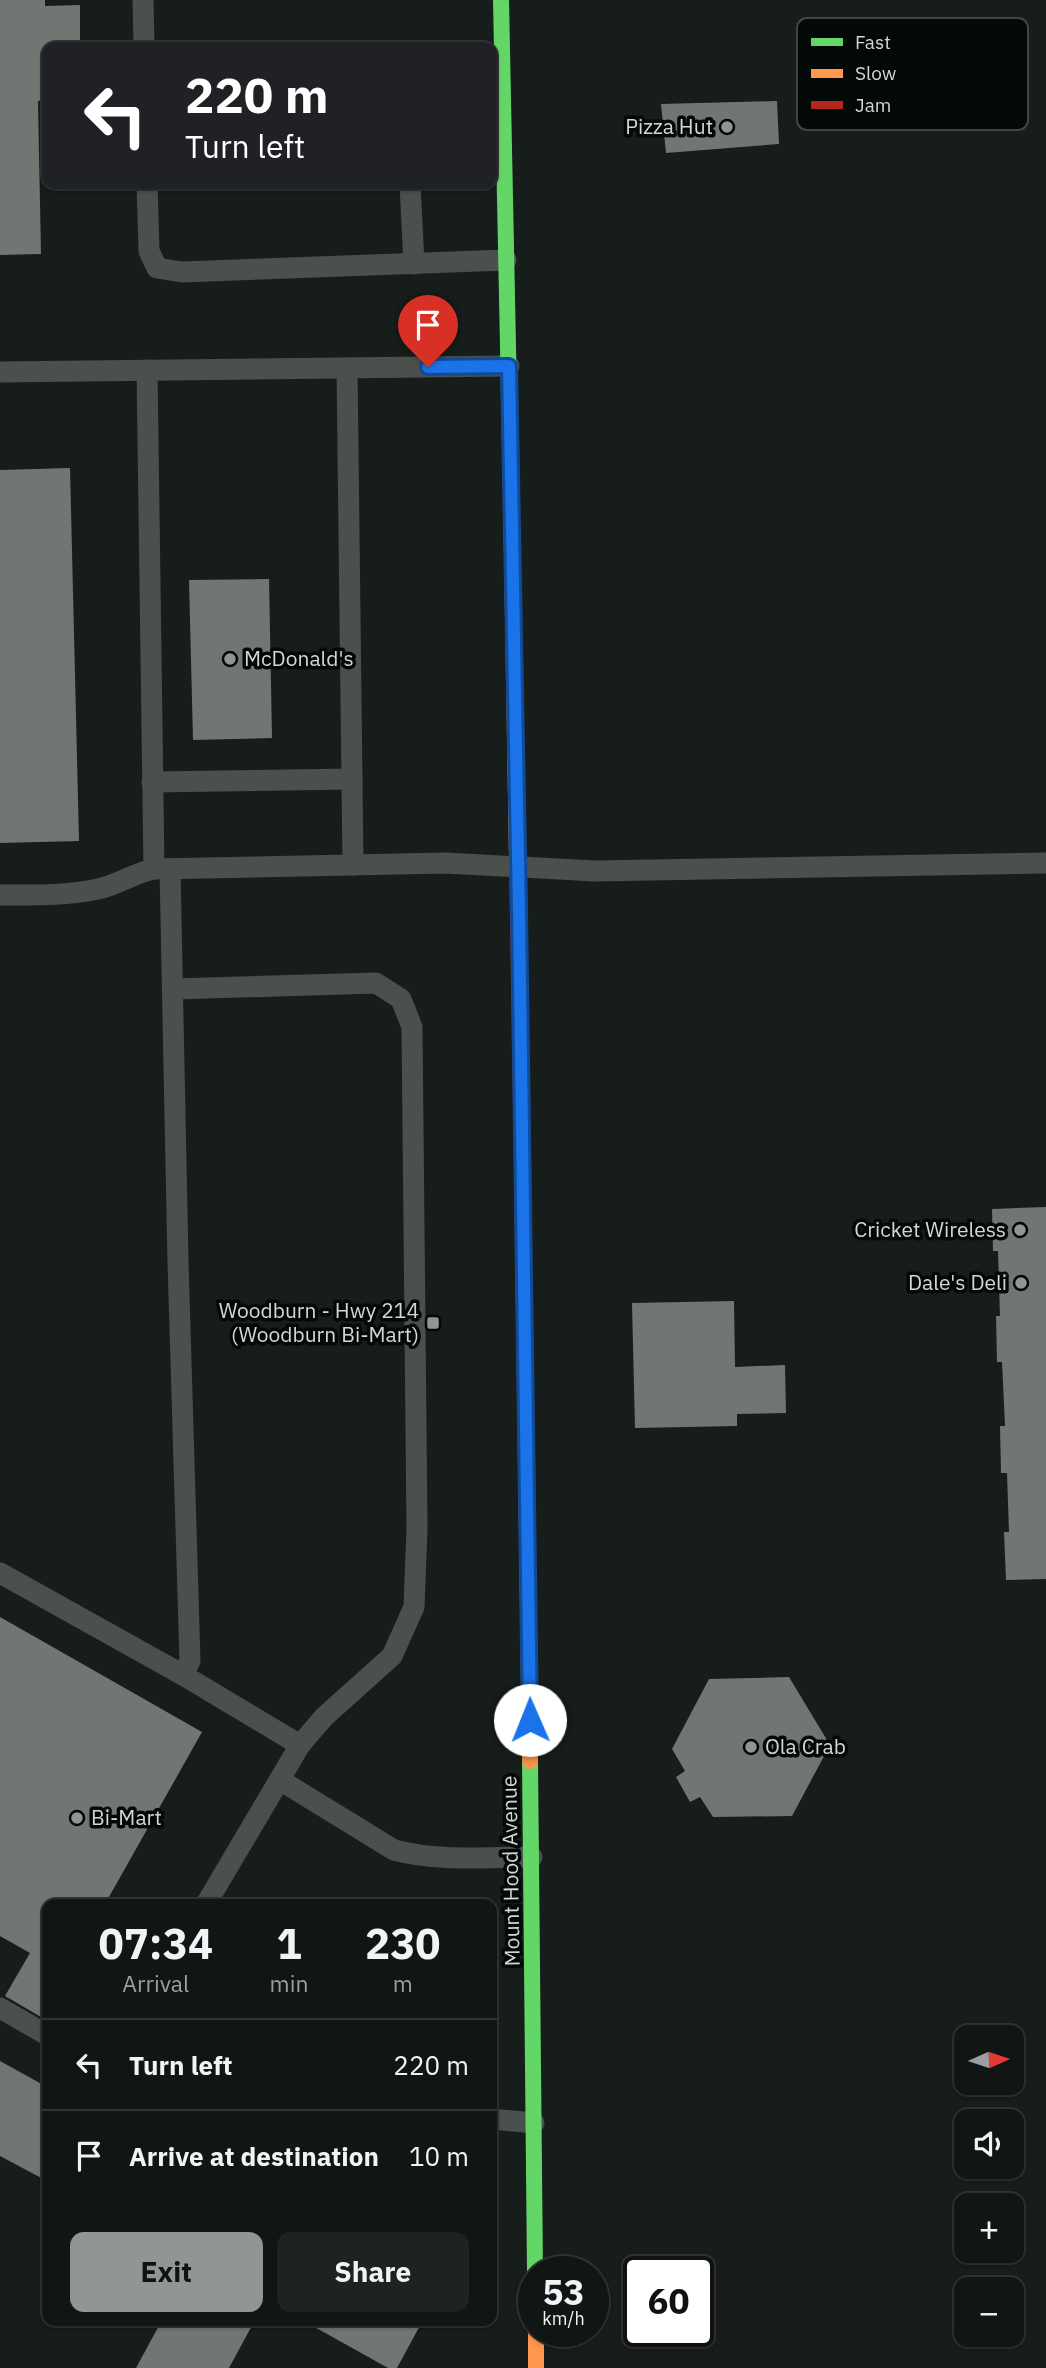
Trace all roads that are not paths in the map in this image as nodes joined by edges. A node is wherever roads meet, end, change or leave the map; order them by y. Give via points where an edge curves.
1 (143, 0) edge
2 (501, 0) edge
3 (144, 42) edge
4 (147, 189) edge
5 (411, 189) edge
6 (506, 260) junction
7 (414, 264) junction
8 (509, 366) junction
9 (348, 368) junction
10 (147, 370) junction
11 (0, 372) edge
12 (352, 779) junction
13 (152, 782) junction
14 (1046, 863) edge
15 (353, 865) junction
16 (519, 867) junction
17 (162, 869) junction
18 (0, 895) edge
19 (174, 989) junction
20 (0, 1573) edge
21 (183, 1675) junction
22 (300, 1745) junction
23 (280, 1780) junction
24 (532, 1857) junction
25 (209, 1899) edge
26 (0, 2008) edge
27 (42, 2032) edge
28 (497, 2119) edge
29 (534, 2123) junction
30 (535, 2256) edge
31 (536, 2347) edge
32 (536, 2368) edge

1 - 3 lane
2 - 6 main road, Mount Hood Avenue
4 - 7 lane via 149,251 157,268 182,272
5 - 7 lane
6 - 7 lane
6 - 8 main road, Mount Hood Avenue
8 - 9 lane
8 - 16 main road, Mount Hood Avenue
9 - 10 lane
9 - 12 lane
10 - 11 lane
10 - 13 lane
12 - 13 lane
12 - 15 lane
13 - 17 lane
14 - 16 lane via 595,872
15 - 16 lane
15 - 17 lane
16 - 24 main road, Mount Hood Avenue
17 - 18 lane via 138,873 100,889
17 - 19 lane
19 - 21 lane via 190,1661
19 - 22 lane via 376,983 401,999 412,1027 414,1606 391,1656
20 - 21 lane
21 - 22 lane
22 - 23 lane
23 - 24 lane via 394,1850 444,1858
23 - 25 lane
24 - 29 main road, Mount Hood Avenue
26 - 27 lane
28 - 29 lane
29 - 30 main road, Mount Hood Avenue
31 - 32 main road

